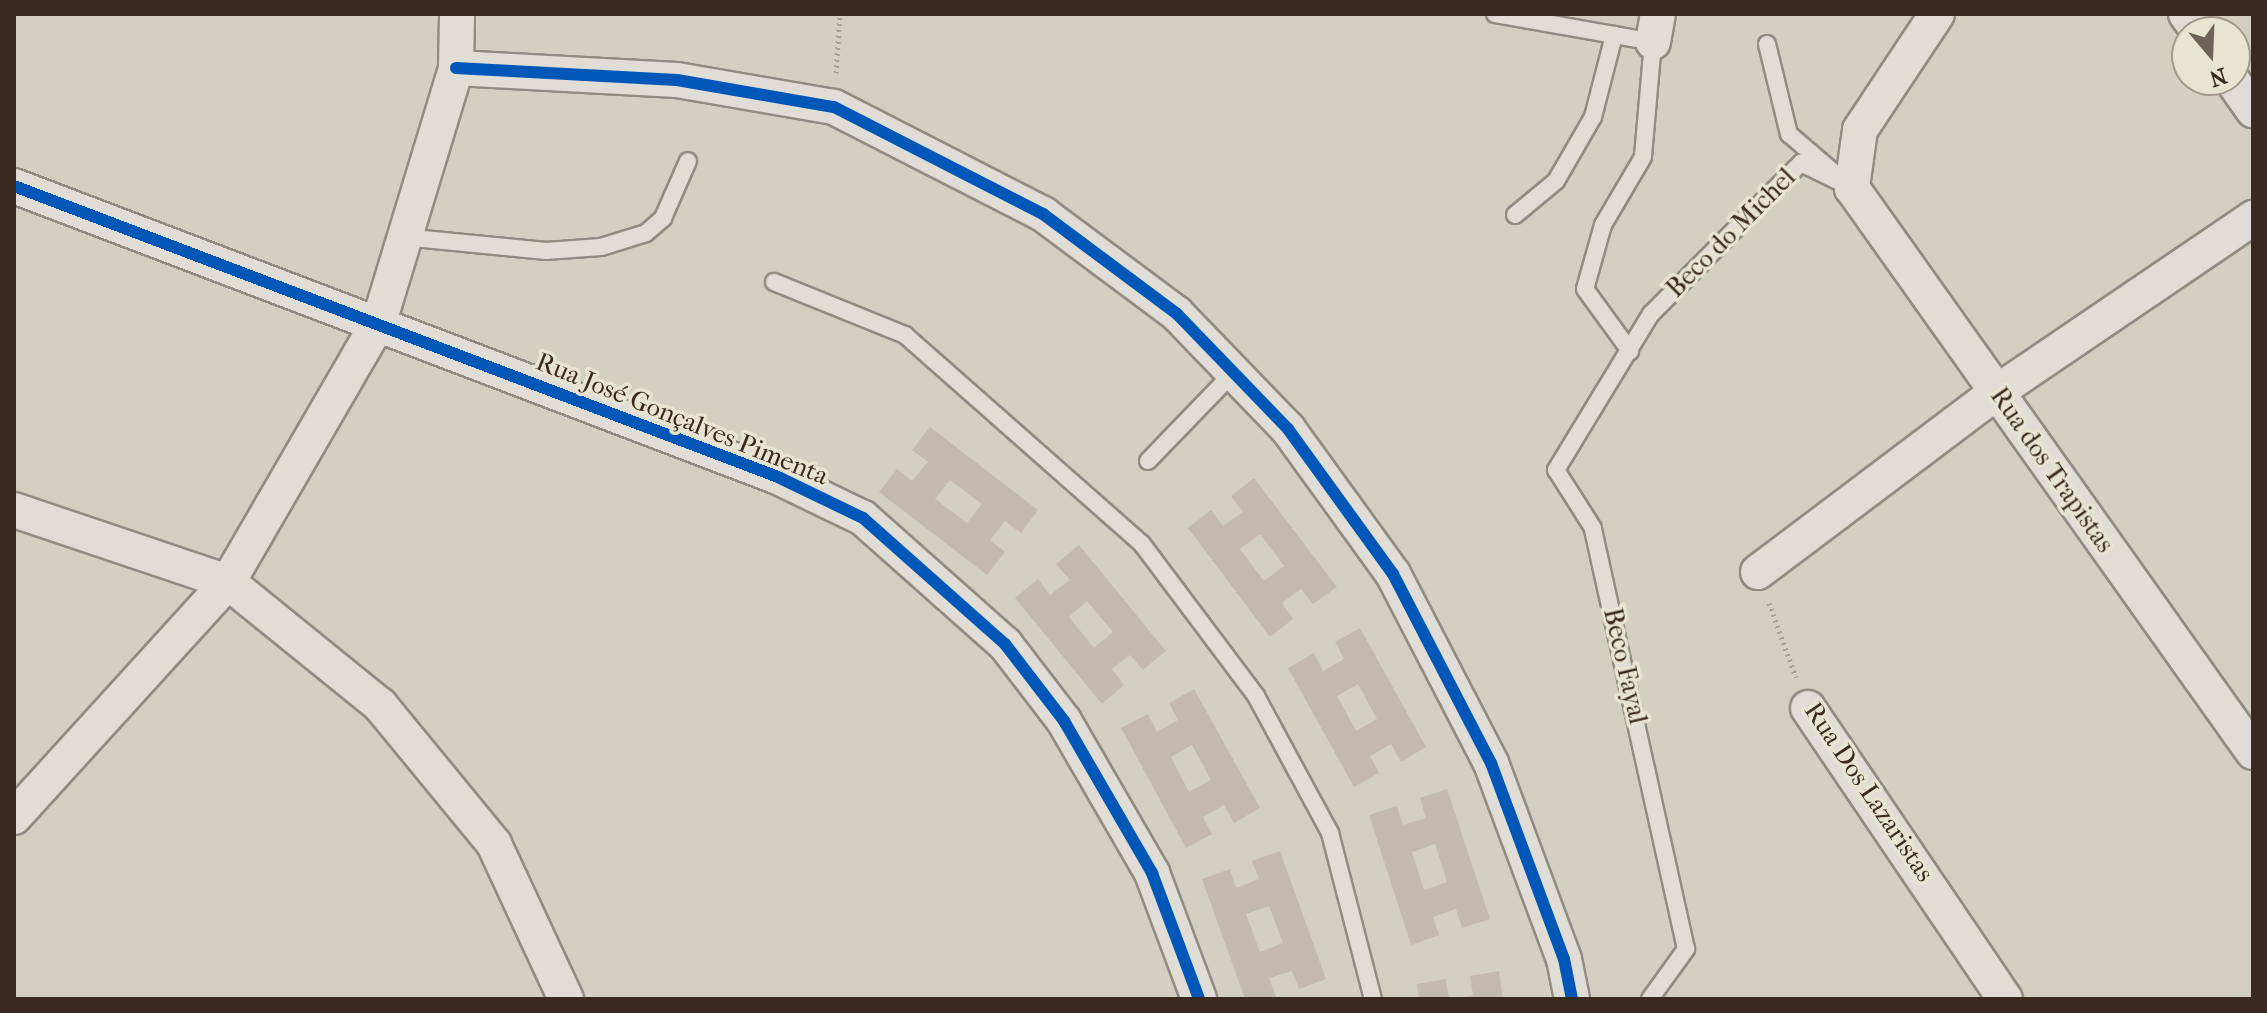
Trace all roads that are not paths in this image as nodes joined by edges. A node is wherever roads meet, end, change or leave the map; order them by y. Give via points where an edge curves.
1 (457, 14) edge
2 (1495, 14) edge
3 (1937, 14) edge
4 (1656, 28) edge
5 (1614, 35) junction
6 (1767, 44) dead end
7 (456, 68) junction
8 (688, 161) dead end
9 (14, 186) edge
10 (1852, 188) junction
11 (1515, 215) dead end
12 (2253, 218) edge
13 (403, 237) junction
14 (774, 282) dead end
15 (379, 322) junction
16 (1630, 351) junction
17 (1237, 369) junction
18 (1997, 392) junction
19 (1148, 461) dead end
20 (14, 510) edge
21 (1758, 572) road end
22 (228, 582) junction
23 (1808, 708) road end
24 (2253, 752) edge
25 (14, 817) edge
26 (566, 999) edge
27 (1199, 999) edge
28 (1373, 999) edge
29 (1572, 999) edge
30 (1650, 999) edge
31 (2005, 999) edge

1 - 7 street
2 - 5 lane
3 - 10 street via 1860,130
4 - 5 lane
4 - 16 lane via 1643,157 1603,225 1585,289
5 - 11 lane via 1593,117 1556,181
6 - 10 lane via 1789,134
7 - 13 street
7 - 17 street via 677,80 834,107 1043,214 1177,314
8 - 13 lane via 663,218 646,233 601,247 546,251
9 - 15 street, Rua José Gonçalves Pimenta
10 - 16 lane, Beco do Michel via 1801,163 1651,314
10 - 18 street, Rua dos Trapistas
12 - 18 street
13 - 15 street
14 - 28 lane via 905,335 1142,544 1256,696 1330,833
15 - 22 street
15 - 27 street, Rua José Gonçalves Pimenta via 778,477 863,518 936,575 1005,644 1064,721 1152,873
16 - 30 lane, Beco Fayal via 1556,470 1593,528 1686,949
17 - 19 lane
17 - 29 street via 1393,574 1491,763 1564,959
18 - 21 street
18 - 24 street, Rua dos Trapistas
20 - 22 street
22 - 25 street
22 - 26 street via 380,705 494,844
23 - 31 street, Rua Dos Lazaristas

